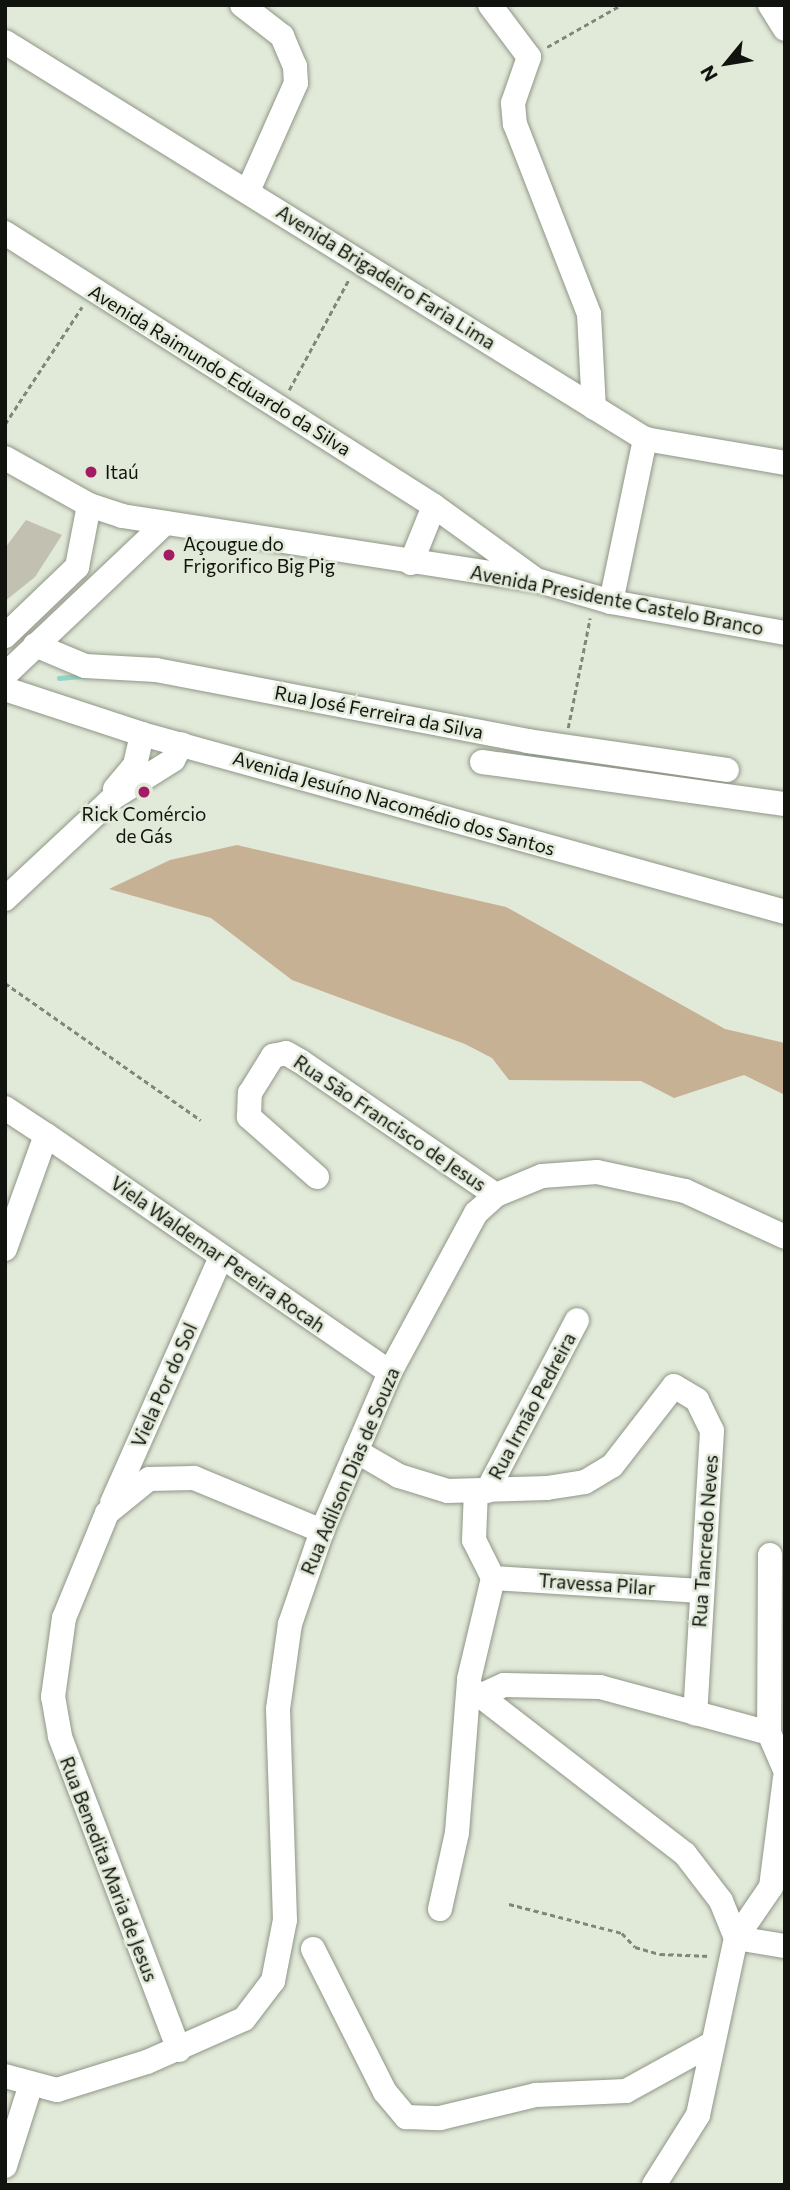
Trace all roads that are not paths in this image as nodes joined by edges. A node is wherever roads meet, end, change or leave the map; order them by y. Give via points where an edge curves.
1 (243, 5) edge
2 (490, 5) edge
3 (770, 5) edge
4 (785, 29) edge
5 (5, 42) edge
6 (248, 191) junction
7 (5, 233) edge
8 (594, 408) junction
9 (645, 439) junction
10 (5, 458) edge
11 (785, 463) edge
12 (89, 505) junction
13 (434, 506) junction
14 (165, 523) junction
15 (411, 563) junction
16 (536, 580) junction
17 (603, 600) junction
18 (785, 633) edge
19 (5, 636) edge
20 (35, 645) junction
21 (5, 675) edge
22 (5, 689) edge
23 (142, 734) junction
24 (182, 744) junction
25 (482, 762) dead end
26 (727, 770) dead end
27 (114, 797) junction
28 (785, 804) edge
29 (5, 899) edge
30 (785, 912) edge
31 (5, 1108) edge
32 (46, 1135) junction
33 (317, 1177) dead end
34 (496, 1195) junction
35 (785, 1237) edge
36 (5, 1249) edge
37 (221, 1257) junction
38 (577, 1320) dead end
39 (390, 1372) junction
40 (356, 1451) junction
41 (482, 1491) junction
42 (107, 1513) junction
43 (321, 1531) junction
44 (771, 1555) dead end
45 (493, 1578) junction
46 (701, 1591) junction
47 (475, 1692) junction
48 (695, 1713) junction
49 (769, 1733) junction
50 (785, 1770) edge
51 (785, 1778) edge
52 (440, 1909) dead end
53 (785, 1946) edge
54 (734, 1947) junction
55 (313, 1949) dead end
56 (713, 2043) junction
57 (179, 2050) junction
58 (5, 2076) edge
59 (30, 2087) junction
60 (5, 2166) edge
61 (654, 2185) edge

1 - 6 street via 282,36 295,66 296,83
2 - 8 street via 529,57 513,103 514,124 589,314
3 - 4 street
5 - 6 street, Avenida Brigadeiro Faria Lima
6 - 8 street, Avenida Brigadeiro Faria Lima
7 - 13 street, Avenida Raimundo Eduardo da Silva
8 - 9 street, Avenida Brigadeiro Faria Lima
9 - 11 street, Avenida Brigadeiro Faria Lima
9 - 17 street
10 - 12 street, Avenida Presidente Castelo Branco
12 - 14 street, Avenida Presidente Castelo Branco
12 - 19 street via 76,567
13 - 15 street
13 - 16 street, Avenida Raimundo Eduardo da Silva
14 - 15 street, Avenida Presidente Castelo Branco
14 - 20 street
15 - 16 street, Avenida Presidente Castelo Branco
16 - 17 street, Avenida Presidente Castelo Branco
17 - 18 street, Avenida Presidente Castelo Branco
20 - 21 street
20 - 26 street, Rua José Ferreira da Silva via 85,666 156,670 564,746
22 - 23 street, Avenida Jesuíno Nacomédio dos Santos
23 - 24 street, Avenida Jesuíno Nacomédio dos Santos
23 - 27 street via 135,765
24 - 27 street via 173,760
24 - 30 street, Avenida Jesuíno Nacomédio dos Santos
25 - 28 street, Rua José Ferreira da Silva
27 - 29 street
31 - 32 street, Viela Waldemar Pereira Rocah
32 - 36 street
32 - 37 street, Viela Waldemar Pereira Rocah
33 - 34 street, Rua São Francisco de Jesus via 249,1117 250,1093 273,1056 286,1054 300,1061
34 - 35 street via 542,1176 597,1172 685,1191
34 - 39 street, Rua Adilson Dias de Souza via 462,1232
37 - 39 street, Viela Waldemar Pereira Rocah
37 - 42 street, Viela Por do Sol
38 - 41 street, Rua Irmão Pedreira
39 - 40 street, Rua Adilson Dias de Souza
40 - 41 street via 422,1486
40 - 43 street, Rua Adilson Dias de Souza
41 - 45 street via 474,1540
41 - 46 street, Rua Tancredo Neves via 596,1477 629,1449 674,1386 697,1400 712,1431
42 - 43 street, Rua Benedita Maria de Jesus via 149,1479 194,1478
42 - 57 street, Rua Benedita Maria de Jesus via 64,1618 53,1697 80,1804
43 - 57 street, Rua Adilson Dias de Souza via 282,1665 278,1709 285,1920 273,1981 244,2019
44 - 49 street
45 - 46 street, Travessa Pilar
45 - 47 street
46 - 48 street, Rua Tancredo Neves
47 - 48 street via 504,1685 600,1688
47 - 52 street via 457,1833
47 - 54 street via 685,1854 722,1900
48 - 49 street
49 - 50 street
51 - 54 street via 771,1886
53 - 54 street
54 - 56 street
55 - 56 street via 385,2092 406,2117 440,2118 536,2095 626,2091
56 - 61 street via 698,2115
57 - 59 street via 72,2088
58 - 59 street
59 - 60 street

